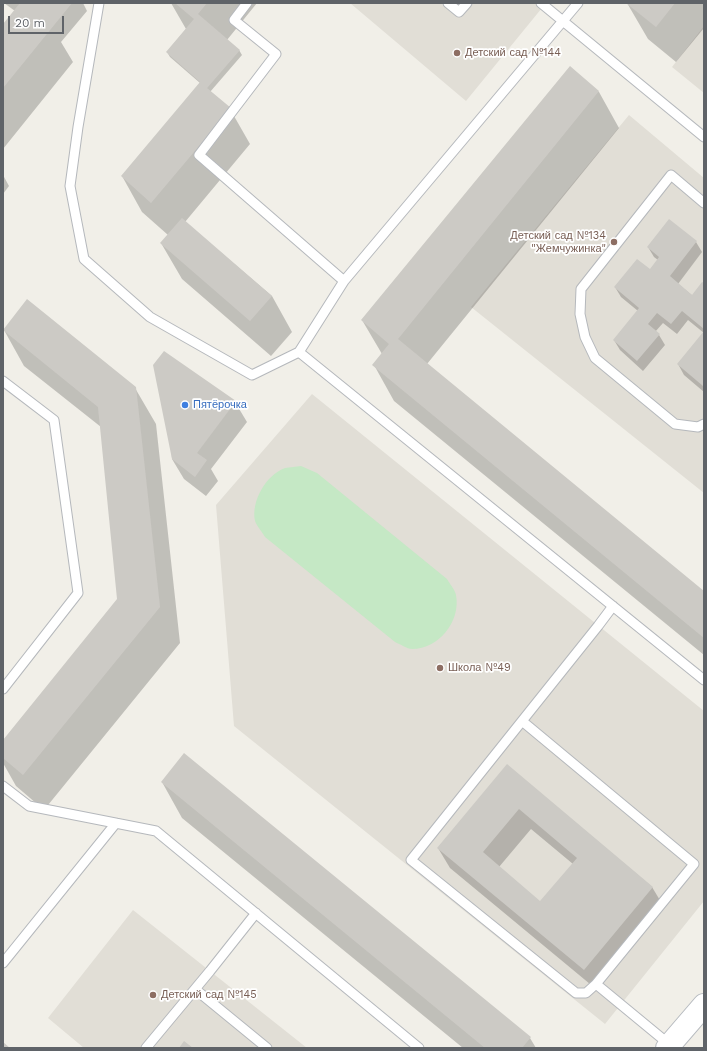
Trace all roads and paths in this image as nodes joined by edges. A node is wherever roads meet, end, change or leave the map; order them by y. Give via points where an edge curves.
1 (98, 3) edge
2 (247, 3) edge
3 (448, 3) edge
4 (467, 3) edge
5 (541, 3) edge
6 (578, 3) edge
7 (563, 22) junction
8 (704, 137) edge
9 (704, 203) edge
10 (344, 281) junction
11 (299, 352) junction
12 (3, 381) edge
13 (704, 424) edge
14 (613, 606) junction
15 (704, 680) edge
16 (3, 688) edge
17 (522, 721) junction
18 (3, 786) edge
19 (116, 823) junction
20 (256, 913) junction
21 (3, 963) edge
22 (596, 984) junction
23 (195, 989) junction
24 (704, 1005) edge
25 (668, 1047) edge
26 (146, 1048) edge
27 (267, 1048) edge
28 (419, 1048) edge

1 - 11 lane via 70,186 84,260 150,317 252,376
2 - 10 lane via 234,20 276,54 200,155
3 - 4 lane via 459,12
5 - 7 lane
6 - 7 lane
7 - 8 lane
7 - 10 lane
9 - 13 lane via 671,175 581,289 580,314 595,358 675,424 698,427
10 - 11 lane
11 - 14 lane
12 - 16 lane via 54,420 78,593
14 - 15 lane
14 - 17 lane
17 - 22 lane via 694,864
17 - 22 lane via 411,860 576,993 586,993
18 - 19 lane via 29,806
19 - 20 lane via 156,831
19 - 21 lane
20 - 23 lane
20 - 28 lane
22 - 25 lane
23 - 26 lane
23 - 27 lane
24 - 25 street

